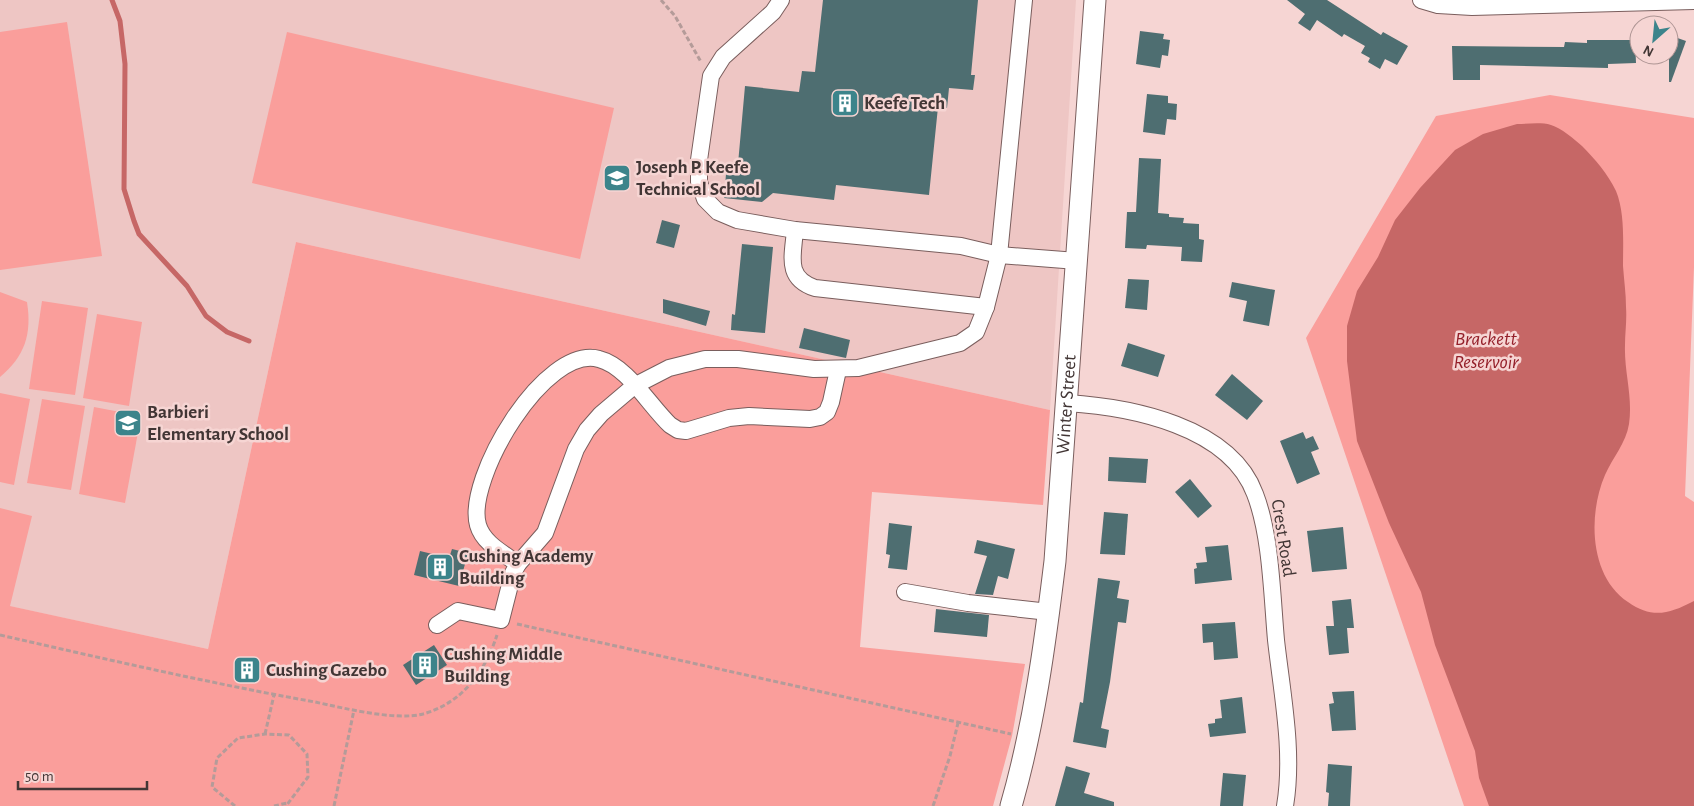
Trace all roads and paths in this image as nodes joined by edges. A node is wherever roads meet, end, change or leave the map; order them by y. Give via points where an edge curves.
1 (661, 0) edge
2 (782, 0) edge
3 (1024, 0) edge
4 (1095, 0) edge
5 (1421, 0) edge
6 (1694, 1) edge
7 (711, 76) junction
8 (795, 230) junction
9 (999, 255) junction
10 (1077, 260) junction
11 (986, 307) junction
12 (838, 370) junction
13 (634, 386) junction
14 (1067, 403) junction
15 (518, 564) junction
16 (905, 592) dead end
17 (1049, 612) junction
18 (501, 620) junction
19 (437, 625) dead end
20 (0, 635) edge
21 (274, 696) junction
22 (354, 710) junction
23 (958, 723) junction
24 (265, 734) junction
25 (1028, 738) junction
26 (286, 804) edge
27 (235, 806) edge
28 (274, 806) edge
29 (334, 806) edge
30 (933, 806) edge
31 (1011, 806) edge
32 (1285, 806) edge

1 - 7 path via 675,16
2 - 7 street via 773,12 722,57
3 - 9 street
4 - 10 main road, Winter Street
5 - 6 street via 1438,5 1472,7
7 - 8 street via 699,165 699,182 705,199 726,216
8 - 9 street via 961,246
8 - 11 street via 792,261 798,279 806,285
9 - 10 street
9 - 11 street
10 - 14 main road, Winter Street
11 - 12 street via 976,332 960,343 877,365
12 - 13 street via 738,359 705,359 669,368
12 - 13 street via 831,402 827,412 820,417 729,418 686,431 670,425
13 - 15 street via 616,399 587,430 568,468 545,533
13 - 15 street via 607,361 588,357 578,359 552,376 512,419 493,453 476,515 484,536
14 - 17 main road, Winter Street
14 - 32 street, Crest Road via 1136,413 1187,429 1220,448 1247,478 1255,493 1265,534 1286,731
15 - 18 street via 509,583
16 - 17 street
17 - 25 main road, Winter Street
18 - 19 street via 458,611
18 - 22 path via 482,669 450,703 420,714
18 - 23 path
20 - 21 path
21 - 22 path
21 - 24 path
22 - 29 path
23 - 25 path
23 - 30 path
24 - 26 path via 289,735 307,754 308,776
24 - 27 path via 238,738 217,758 212,787
25 - 31 main road, Winter Street
26 - 28 path

